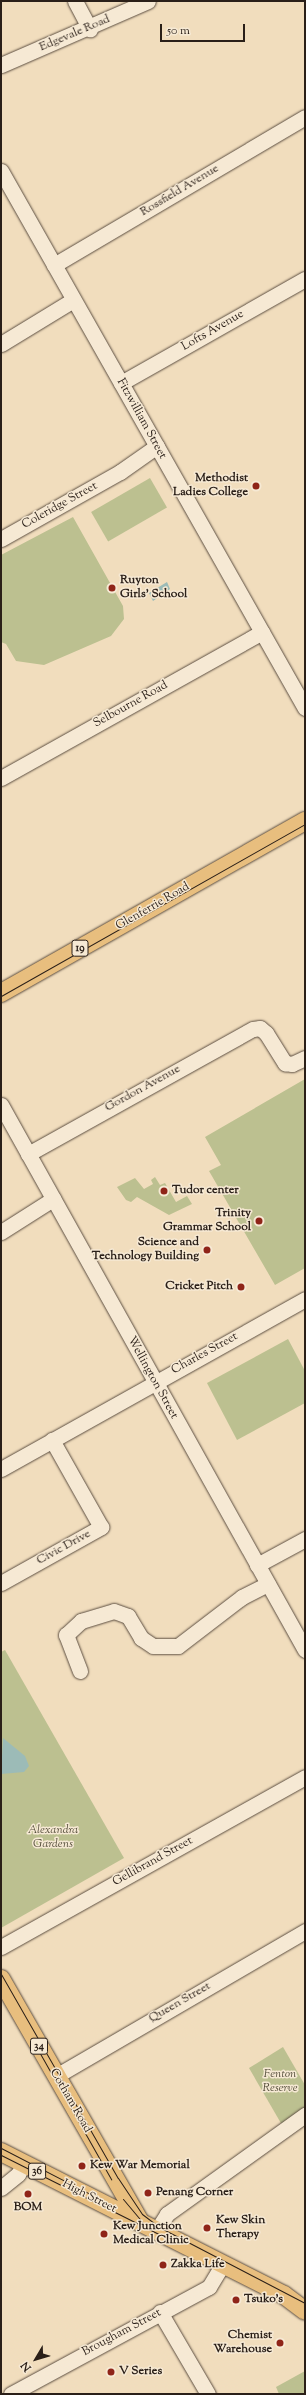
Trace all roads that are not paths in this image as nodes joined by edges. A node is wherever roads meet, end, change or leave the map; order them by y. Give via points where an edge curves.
1 (75, 1) edge
2 (148, 1) edge
3 (90, 29) junction
4 (1, 65) edge
5 (305, 117) edge
6 (3, 178) edge
7 (54, 265) junction
8 (305, 279) edge
9 (73, 300) junction
10 (1, 344) edge
11 (121, 383) junction
12 (159, 450) junction
13 (1, 539) edge
14 (262, 632) junction
15 (305, 708) edge
16 (1, 778) edge
17 (305, 820) edge
18 (1, 993) edge
19 (305, 1058) edge
20 (1, 1105) edge
21 (28, 1154) junction
22 (55, 1202) junction
23 (1, 1232) edge
24 (305, 1299) edge
25 (154, 1382) junction
26 (52, 1440) junction
27 (1, 1469) edge
28 (305, 1538) edge
29 (257, 1565) junction
30 (1, 1583) edge
31 (268, 1584) junction
32 (305, 1650) edge
33 (80, 1671) dead end
34 (305, 1777) edge
35 (305, 1931) edge
36 (1, 1947) edge
37 (1, 1979) edge
38 (56, 2076) junction
39 (305, 2115) edge
40 (1, 2152) edge
41 (24, 2164) junction
42 (1, 2188) edge
43 (140, 2222) junction
44 (157, 2230) junction
45 (223, 2264) junction
46 (284, 2295) junction
47 (305, 2299) edge
48 (305, 2311) edge
49 (160, 2312) junction
50 (10, 2394) edge
51 (208, 2394) edge

1 - 3 street
2 - 3 street, Edgevale Road
3 - 4 street, Edgevale Road
5 - 7 street, Rossfield Avenue
6 - 7 street, Fitzwilliam Street
7 - 9 street, Fitzwilliam Street
8 - 11 street, Lofts Avenue
9 - 10 street
9 - 11 street, Fitzwilliam Street
11 - 12 street, Fitzwilliam Street
12 - 13 street, Coleridge Street
12 - 14 street, Fitzwilliam Street
14 - 15 street, Fitzwilliam Street
14 - 16 street, Selbourne Road
17 - 18 main road, Glenferrie Road / 19
19 - 21 street, Gordon Avenue via 292,1064 285,1063 260,1028
20 - 21 street, Wellington Street
21 - 22 street, Wellington Street
22 - 23 street
22 - 25 street, Wellington Street
24 - 25 street, Charles Street
25 - 26 street, Charles Street
25 - 29 street, Wellington Street
26 - 27 street, Charles Street
26 - 30 street, Civic Drive via 101,1528
28 - 29 street
29 - 31 street, Wellington Street
31 - 32 street, Wellington Street
31 - 33 street via 242,1597 178,1646 153,1646 141,1638 128,1616 114,1611 81,1621 66,1635
34 - 36 street, Gellibrand Street
35 - 38 street, Queen Street
37 - 38 main road, Cotham Road / 34
38 - 43 main road, Cotham Road / 34
39 - 44 street via 167,2214
40 - 41 main road, High Street / 36
41 - 42 street via 18,2174
41 - 43 main road, High Street / 36
43 - 44 main road, High Street
44 - 45 main road, High Street
45 - 46 main road, High Street
45 - 49 street, Brougham Street via 212,2286
46 - 47 main road, High Street
46 - 48 main road, High Street
49 - 50 street, Brougham Street
49 - 51 street

